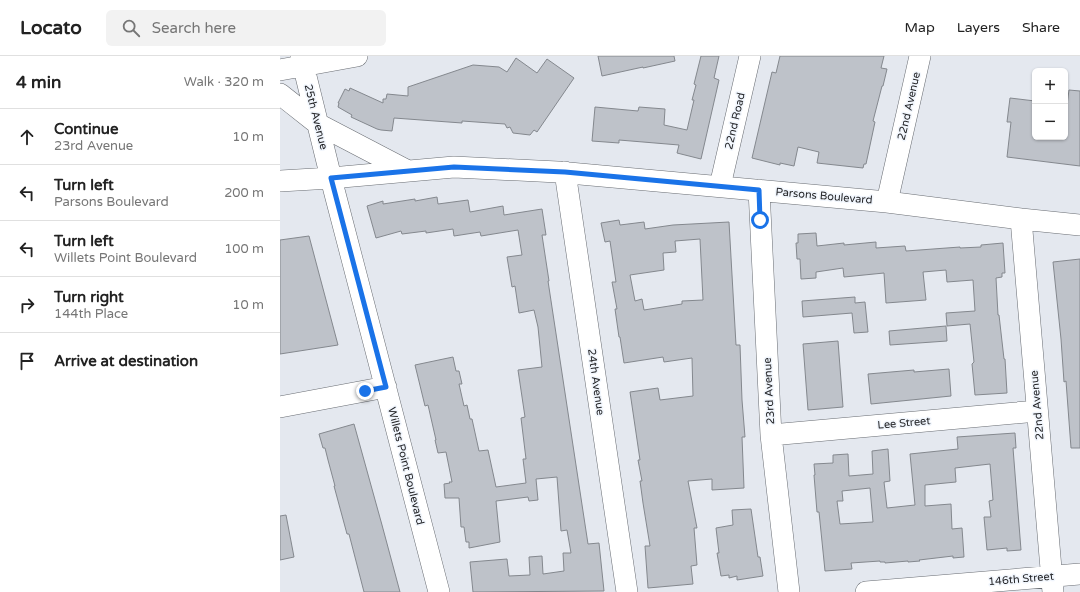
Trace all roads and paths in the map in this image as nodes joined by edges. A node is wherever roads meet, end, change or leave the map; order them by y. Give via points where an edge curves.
1 (356, 56) edge
2 (750, 56) edge
3 (920, 56) edge
4 (302, 61) edge
5 (280, 70) edge
6 (280, 94) edge
7 (318, 124) junction
8 (408, 171) junction
9 (565, 172) junction
10 (331, 178) junction
11 (280, 180) edge
12 (720, 186) junction
13 (759, 190) junction
14 (887, 202) junction
15 (1021, 219) junction
16 (1080, 225) edge
17 (386, 387) junction
18 (280, 407) edge
19 (1037, 412) junction
20 (771, 435) junction
21 (1080, 574) edge
22 (1052, 584) edge
23 (439, 592) edge
24 (627, 592) edge
25 (789, 592) edge
26 (866, 592) edge

1 - 4 street
2 - 12 street, 22nd Road
3 - 14 street, 22nd Avenue
4 - 5 street
4 - 7 street, 25th Avenue
6 - 7 street
7 - 8 street
7 - 10 street, 25th Avenue
8 - 9 street, Parsons Boulevard via 454,167
8 - 10 street, Parsons Boulevard
9 - 12 street, Parsons Boulevard
9 - 24 street, 24th Avenue
10 - 11 street, Parsons Boulevard
10 - 17 street, Willets Point Boulevard
12 - 13 street, Parsons Boulevard
13 - 14 street, Parsons Boulevard
13 - 20 street, 23rd Avenue
14 - 15 street, Parsons Boulevard
15 - 16 street, Parsons Boulevard
15 - 19 street, 22nd Avenue
17 - 18 street
17 - 23 street, Willets Point Boulevard
19 - 20 street, Lee Street
19 - 22 street, 22nd Avenue
20 - 25 street, 23rd Avenue
21 - 22 street, 146th Street
22 - 26 street, 146th Street

